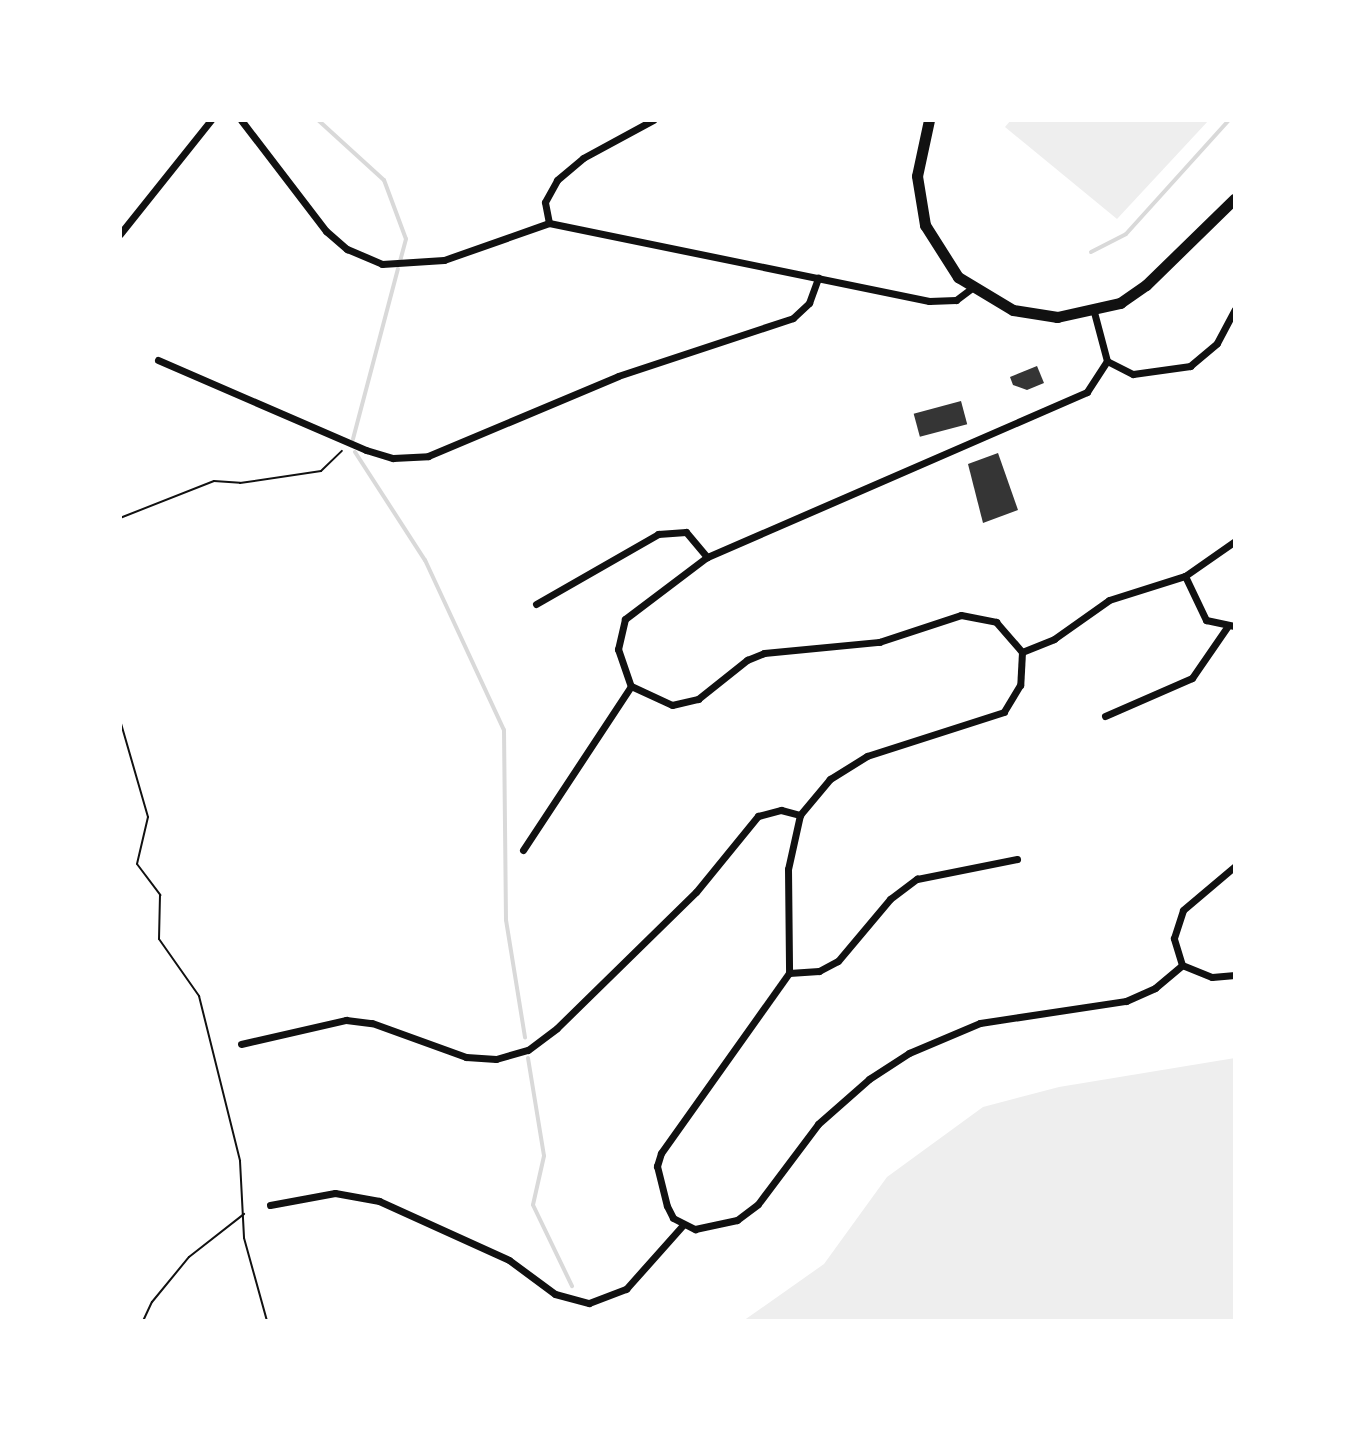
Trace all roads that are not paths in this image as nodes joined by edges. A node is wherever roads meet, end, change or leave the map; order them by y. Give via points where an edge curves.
1 (211, 120) edge
2 (241, 120) edge
3 (653, 120) edge
4 (929, 120) edge
5 (1235, 198) edge
6 (549, 223) junction
7 (120, 234) edge
8 (818, 278) junction
9 (972, 288) junction
10 (1235, 309) edge
11 (1094, 312) junction
12 (158, 360) dead end
13 (1107, 361) junction
14 (1235, 541) edge
15 (707, 557) junction
16 (1185, 576) junction
17 (536, 604) dead end
18 (1231, 627) edge
19 (1022, 652) junction
20 (631, 686) junction
21 (1105, 716) dead end
22 (800, 815) junction
23 (523, 850) dead end
24 (1017, 859) dead end
25 (1235, 866) edge
26 (1182, 965) junction
27 (789, 973) junction
28 (1235, 975) edge
29 (241, 1044) dead end
30 (270, 1205) dead end
31 (683, 1225) junction

1 - 7 street
2 - 6 street via 326,231 369,260 431,263
3 - 6 street via 583,158 557,180 545,202
4 - 9 main road via 919,153 921,211 945,261
5 - 11 main road via 1146,285
6 - 8 street
8 - 9 street via 929,301 949,302
8 - 12 street via 809,303 793,318 618,376 446,450 393,458
9 - 11 main road via 1013,310 1035,315
10 - 13 street via 1217,343 1190,366 1133,374
11 - 13 street
13 - 15 street via 1087,392
14 - 16 street
15 - 17 street via 686,532 658,534
15 - 20 street via 625,619 618,649
16 - 18 street via 1198,611
16 - 19 street via 1109,600 1054,639
18 - 21 street via 1192,678
19 - 20 street via 996,622 961,615 879,642 764,653 686,704 662,703
19 - 22 street via 1017,697 1004,712 867,756 830,779
20 - 23 street
22 - 27 street via 788,869
22 - 29 street via 781,810 758,816 696,892 551,1034 528,1050 496,1059 466,1057 380,1025 346,1020
24 - 27 street via 917,879 890,899 838,961 819,971
25 - 26 street via 1183,910 1174,938
26 - 28 street via 1212,977
26 - 31 street via 1155,988 1126,1001 1011,1016 919,1047 869,1079 818,1124 749,1212 708,1229
27 - 31 street via 661,1153 657,1166 663,1194 673,1218
30 - 31 street via 335,1193 379,1201 509,1260 555,1294 589,1303 626,1289

